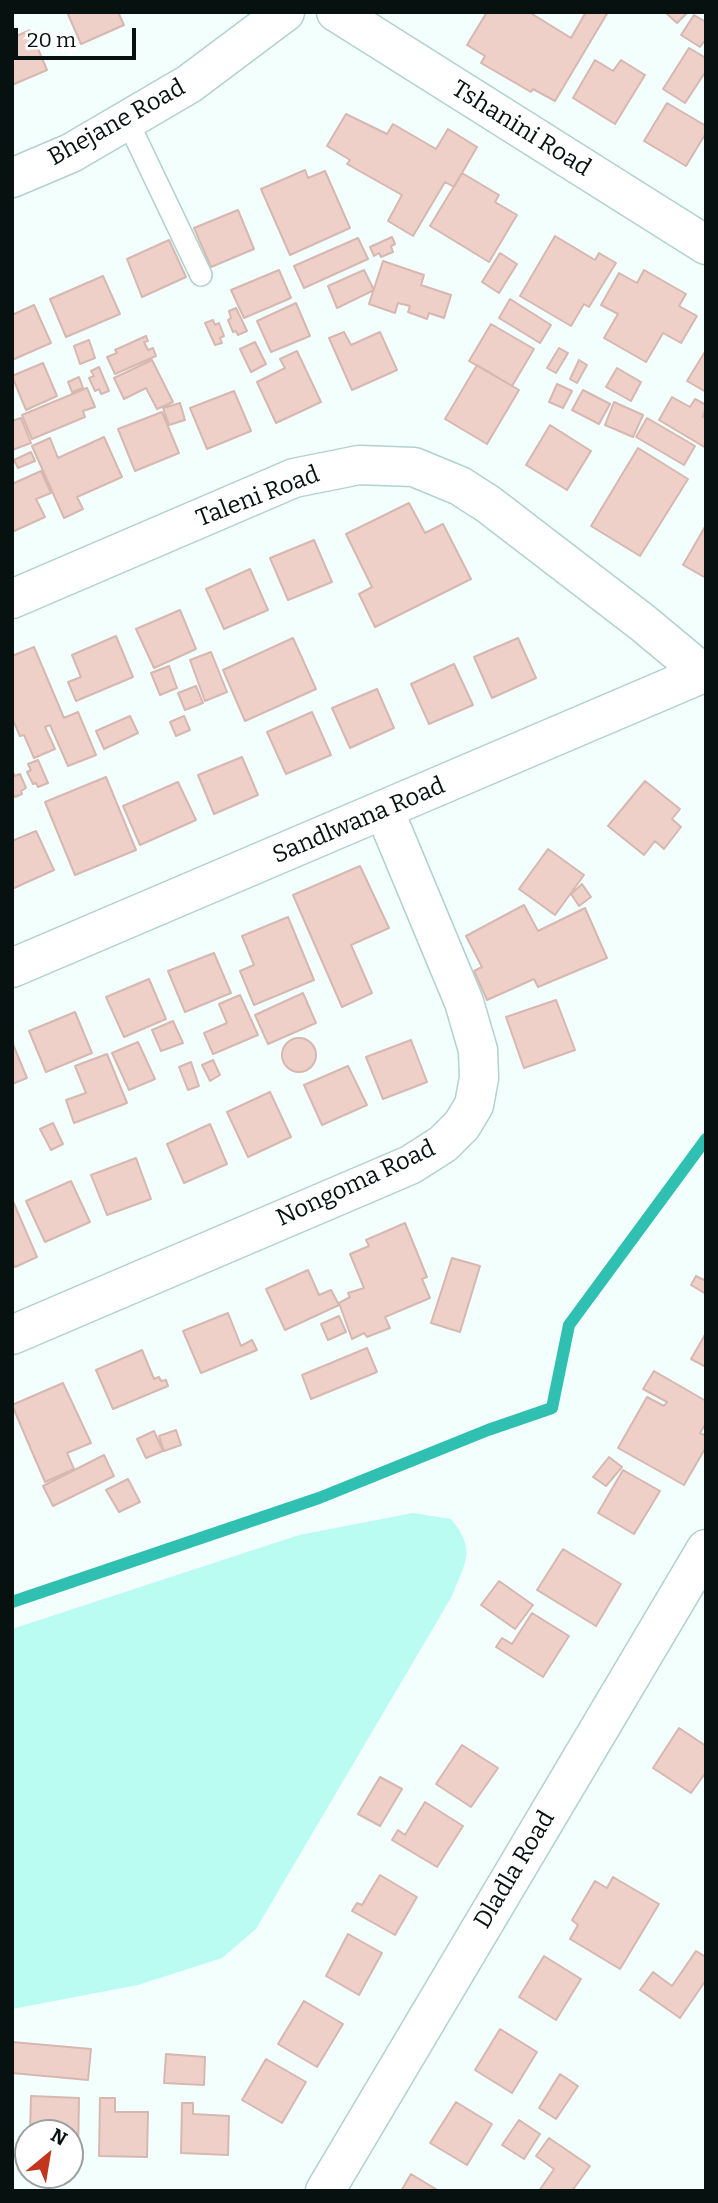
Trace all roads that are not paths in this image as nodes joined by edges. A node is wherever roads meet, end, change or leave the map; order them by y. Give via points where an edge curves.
1 (285, 12) edge
2 (336, 12) edge
3 (127, 120) junction
4 (12, 178) edge
5 (706, 246) edge
6 (201, 275) dead end
7 (12, 599) edge
8 (704, 672) edge
9 (384, 810) junction
10 (12, 968) edge
11 (12, 1335) edge
12 (706, 1549) edge
13 (325, 2191) edge

1 - 3 street, Bhejane Road via 190,84
2 - 5 street, Tshanini Road
3 - 4 street, Bhejane Road via 71,153
3 - 6 lane
7 - 8 street, Taleni Road via 294,478 359,465 414,467 460,486 488,504
8 - 9 street, Sandlwana Road
9 - 10 street, Sandlwana Road
9 - 11 street, Nongoma Road via 464,1002 478,1050 474,1105 462,1125 410,1165
12 - 13 street, Dladla Road

